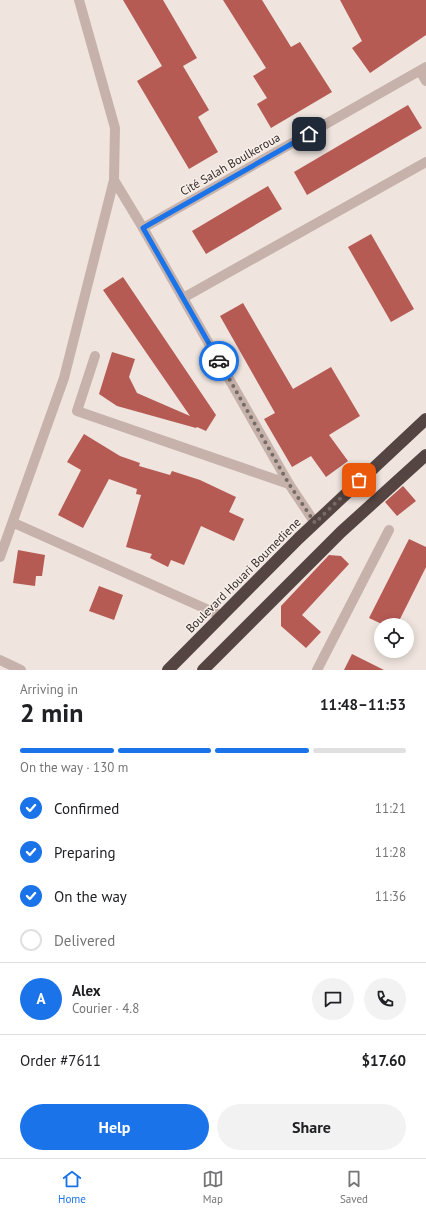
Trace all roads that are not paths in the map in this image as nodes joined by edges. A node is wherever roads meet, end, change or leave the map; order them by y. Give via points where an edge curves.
1 (79, 0) edge
2 (423, 69) edge
3 (426, 81) edge
4 (426, 162) edge
5 (114, 180) junction
6 (143, 228) junction
7 (183, 298) junction
8 (95, 356) dead end
9 (426, 419) edge
10 (426, 455) edge
11 (289, 484) junction
12 (14, 523) junction
13 (315, 523) junction
14 (389, 530) dead end
15 (0, 557) edge
16 (222, 616) junction
17 (0, 660) edge
18 (21, 670) edge
19 (168, 670) edge
20 (203, 670) edge
21 (317, 670) edge

1 - 5 street via 115,128
2 - 3 street, Cité Salah Boulkeroua
2 - 6 street, Cité Salah Boulkeroua
4 - 7 street
5 - 6 street
5 - 12 street via 64,378
6 - 7 street
7 - 11 street
8 - 11 street via 77,412
9 - 13 highway, Boulevard Houari Boumediene
10 - 20 highway via 341,532
11 - 13 street
12 - 15 street
12 - 16 street
13 - 16 highway, Boulevard Houari Boumediene
14 - 21 street
16 - 19 highway, Boulevard Houari Boumediene
17 - 18 street

